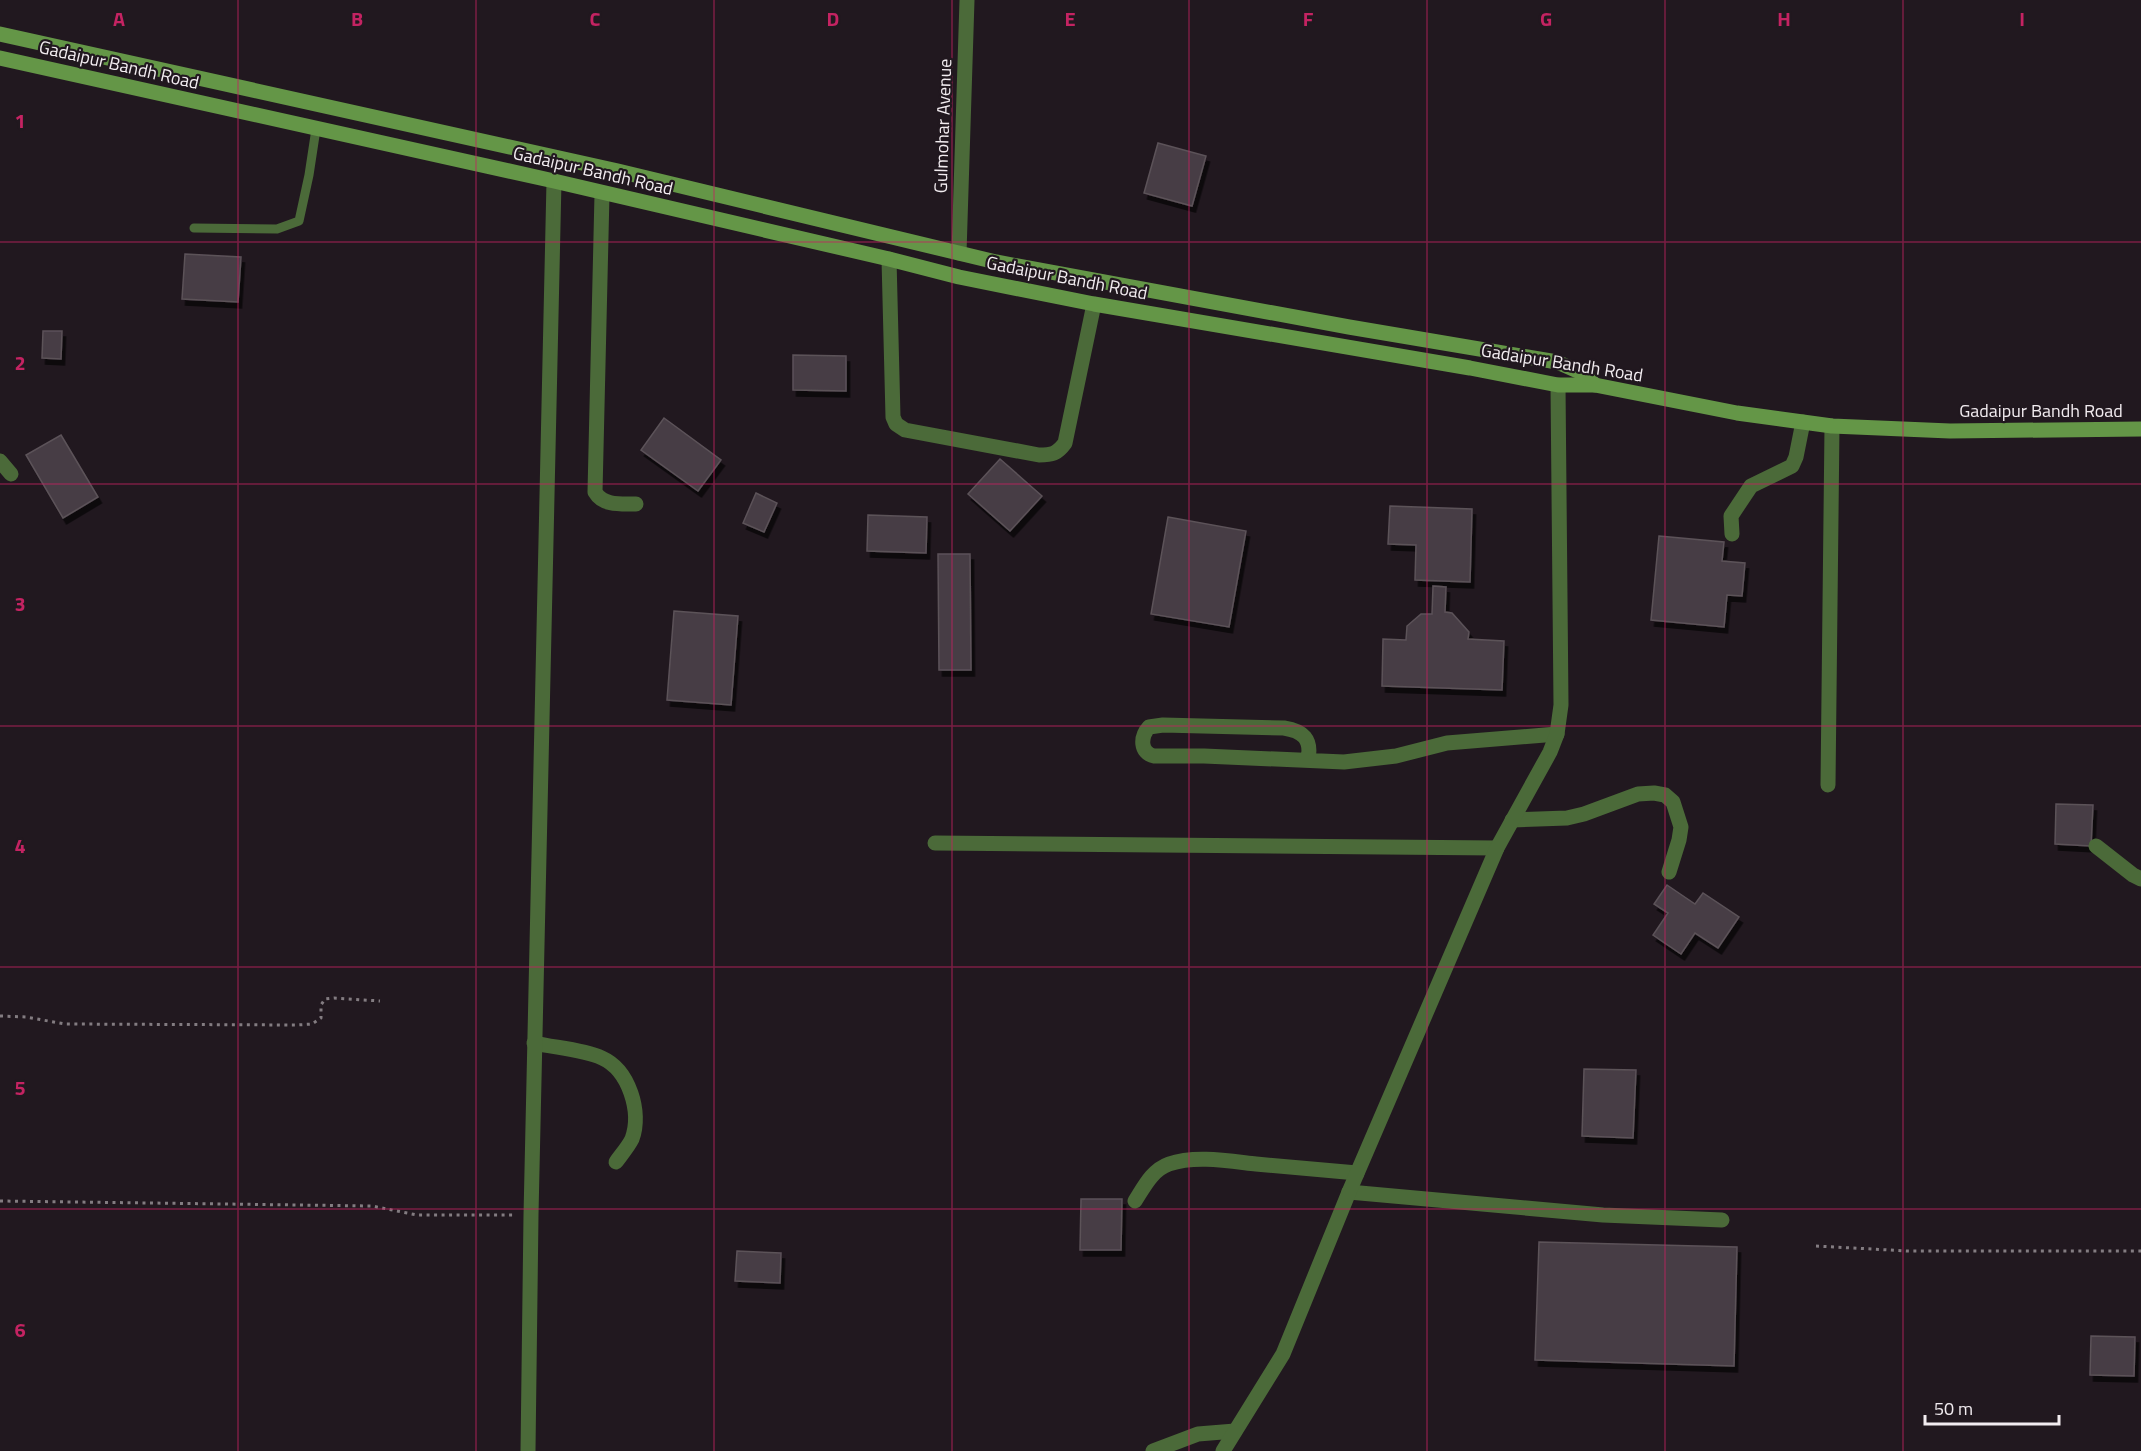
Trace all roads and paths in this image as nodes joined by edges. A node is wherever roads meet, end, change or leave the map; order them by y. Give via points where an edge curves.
1 (967, 0) edge
2 (0, 34) edge
3 (0, 58) edge
4 (316, 129) junction
5 (554, 181) junction
6 (602, 194) junction
7 (194, 228) dead end
8 (959, 253) junction
9 (889, 259) junction
10 (1094, 304) junction
11 (1558, 386) junction
12 (1595, 386) junction
13 (1803, 422) junction
14 (1832, 426) junction
15 (2141, 429) edge
16 (0, 461) edge
17 (11, 474) dead end
18 (636, 504) dead end
19 (1732, 534) dead end
20 (1557, 734) junction
21 (1308, 759) junction
22 (1828, 785) dead end
23 (1512, 820) junction
24 (935, 843) dead end
25 (2096, 846) dead end
26 (1497, 848) junction
27 (1669, 872) dead end
28 (2141, 879) edge
29 (380, 1001) dead end
30 (0, 1016) edge
31 (534, 1043) junction
32 (616, 1162) dead end
33 (1357, 1173) junction
34 (1349, 1192) junction
35 (1135, 1200) dead end
36 (0, 1201) edge
37 (531, 1215) junction
38 (1722, 1220) dead end
39 (1816, 1246) dead end
40 (2141, 1251) edge
41 (1235, 1431) junction
42 (528, 1451) edge
43 (1154, 1451) edge
44 (1223, 1451) edge

1 - 8 street, Gulmohar Avenue
2 - 8 street via 618,171
3 - 4 street, Gadaipur Bandh Road
4 - 5 street, Gadaipur Bandh Road
4 - 7 lane via 299,221 277,229
5 - 6 street, Gadaipur Bandh Road
5 - 31 street
6 - 9 street, Gadaipur Bandh Road
6 - 18 street via 595,492 609,502
8 - 12 street via 1557,362 1582,373
9 - 10 street, Gadaipur Bandh Road
9 - 10 street via 893,417 905,430 1039,455 1059,451 1065,443
10 - 11 street, Gadaipur Bandh Road
11 - 12 street, Gadaipur Bandh Road
11 - 20 street via 1561,705
12 - 13 street, Gadaipur Bandh Road
13 - 14 street, Gadaipur Bandh Road
13 - 19 street via 1792,466 1751,486 1731,516
14 - 15 street, Gadaipur Bandh Road via 1950,431
14 - 22 street
16 - 17 street
20 - 21 street via 1447,743 1364,761
20 - 23 street
21 - 21 street via 1309,742 1293,729 1163,725 1149,727 1143,734 1145,752 1154,756
23 - 26 street
23 - 27 street via 1566,818 1638,794 1665,795 1673,802 1681,827
24 - 26 street
25 - 28 street
26 - 33 street
29 - 30 path via 325,999 321,1018 312,1024 297,1025 65,1024
31 - 32 street via 594,1056 621,1075 633,1102 634,1122 632,1139
31 - 37 street
33 - 34 street
33 - 35 street via 1224,1161 1173,1163 1157,1171
34 - 38 street via 1603,1215
34 - 41 street via 1283,1354
36 - 37 path via 372,1206 417,1215
37 - 42 street
39 - 40 path via 1908,1251
41 - 43 street via 1198,1434
41 - 44 street

